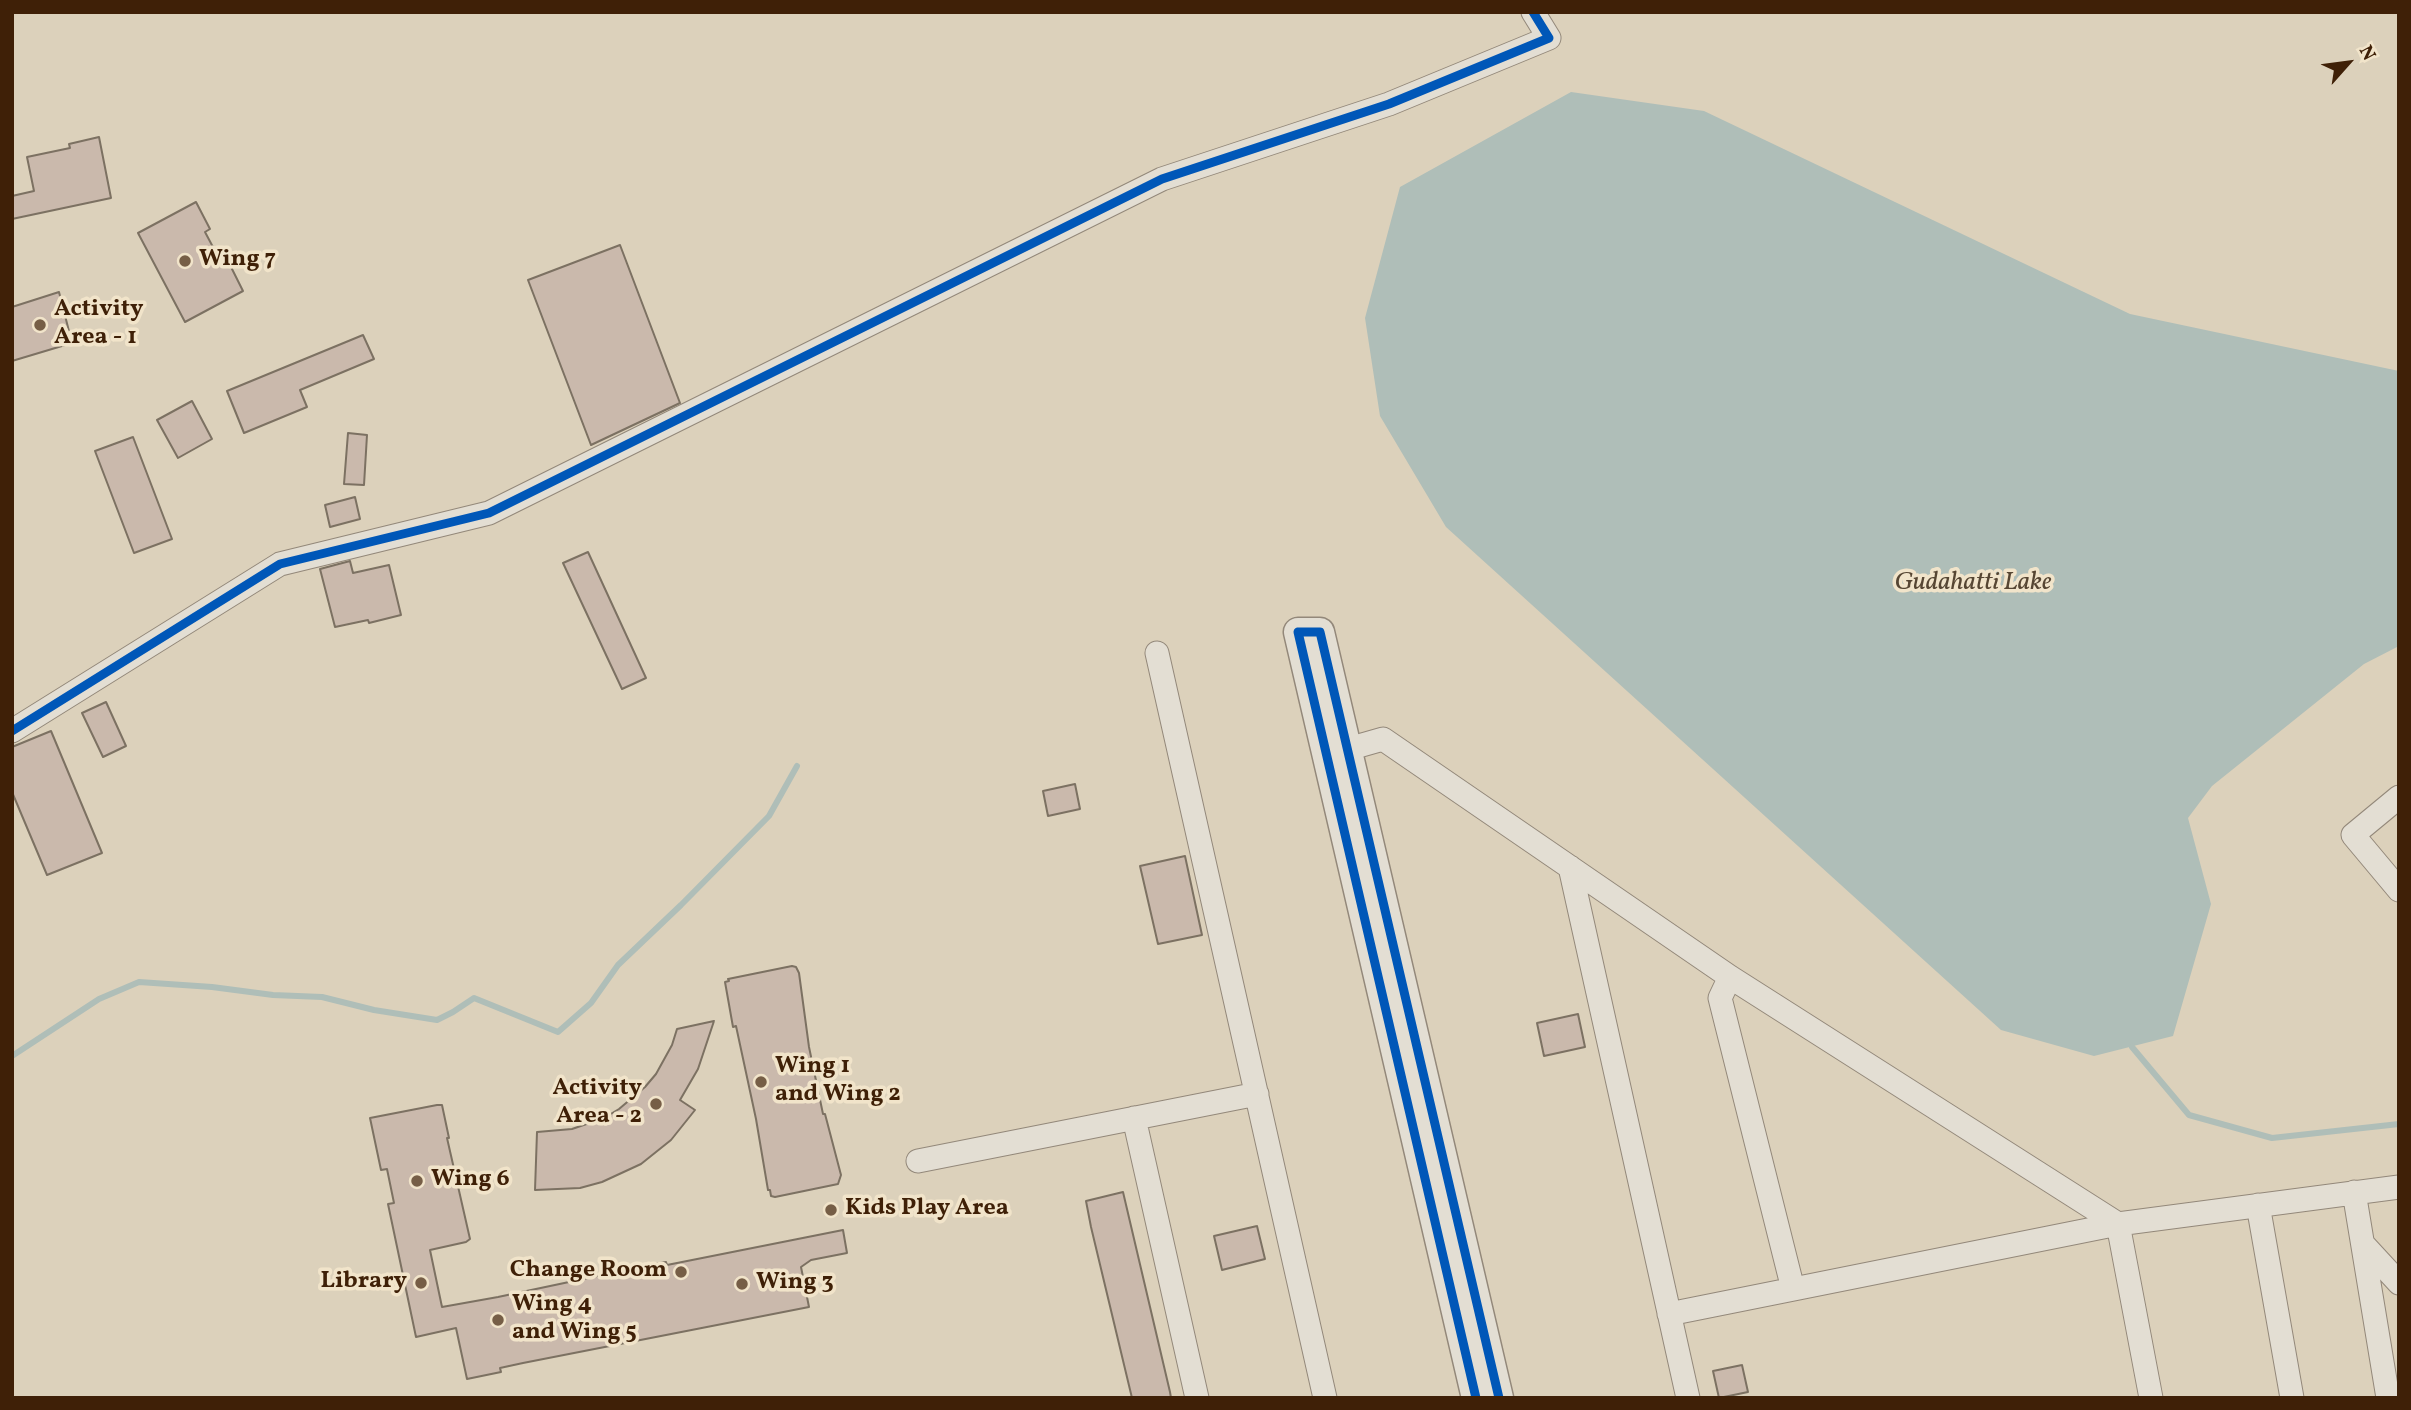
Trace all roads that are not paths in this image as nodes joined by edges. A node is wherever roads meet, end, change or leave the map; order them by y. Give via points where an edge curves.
1 (1533, 12) edge
2 (1157, 653) dead end
3 (12, 731) edge
4 (1348, 749) junction
5 (2399, 797) edge
6 (1570, 867) junction
7 (2399, 890) edge
8 (1730, 977) junction
9 (1257, 1094) junction
10 (1134, 1118) junction
11 (918, 1161) dead end
12 (2399, 1187) edge
13 (2354, 1192) junction
14 (2258, 1205) junction
15 (2118, 1224) junction
16 (2363, 1244) junction
17 (2399, 1283) edge
18 (1793, 1289) junction
19 (1670, 1314) junction
20 (1197, 1398) edge
21 (1325, 1398) edge
22 (1476, 1398) edge
23 (1499, 1398) edge
24 (1688, 1398) edge
25 (2151, 1398) edge
26 (2292, 1398) edge
27 (2388, 1398) edge

1 - 3 street via 1549,38 1388,104 1161,179 489,513 280,564
2 - 9 street
4 - 6 street via 1383,738
4 - 22 street via 1320,632 1298,632
4 - 23 street
5 - 7 street via 2353,835
6 - 8 street
6 - 19 street
8 - 15 street
8 - 18 street via 1720,998
9 - 10 street
9 - 21 street
10 - 11 street
10 - 20 street
12 - 13 street
13 - 14 street
13 - 16 street
14 - 15 street
14 - 26 street
15 - 18 street
15 - 25 street
16 - 17 street
16 - 27 street
18 - 19 street
19 - 24 street

